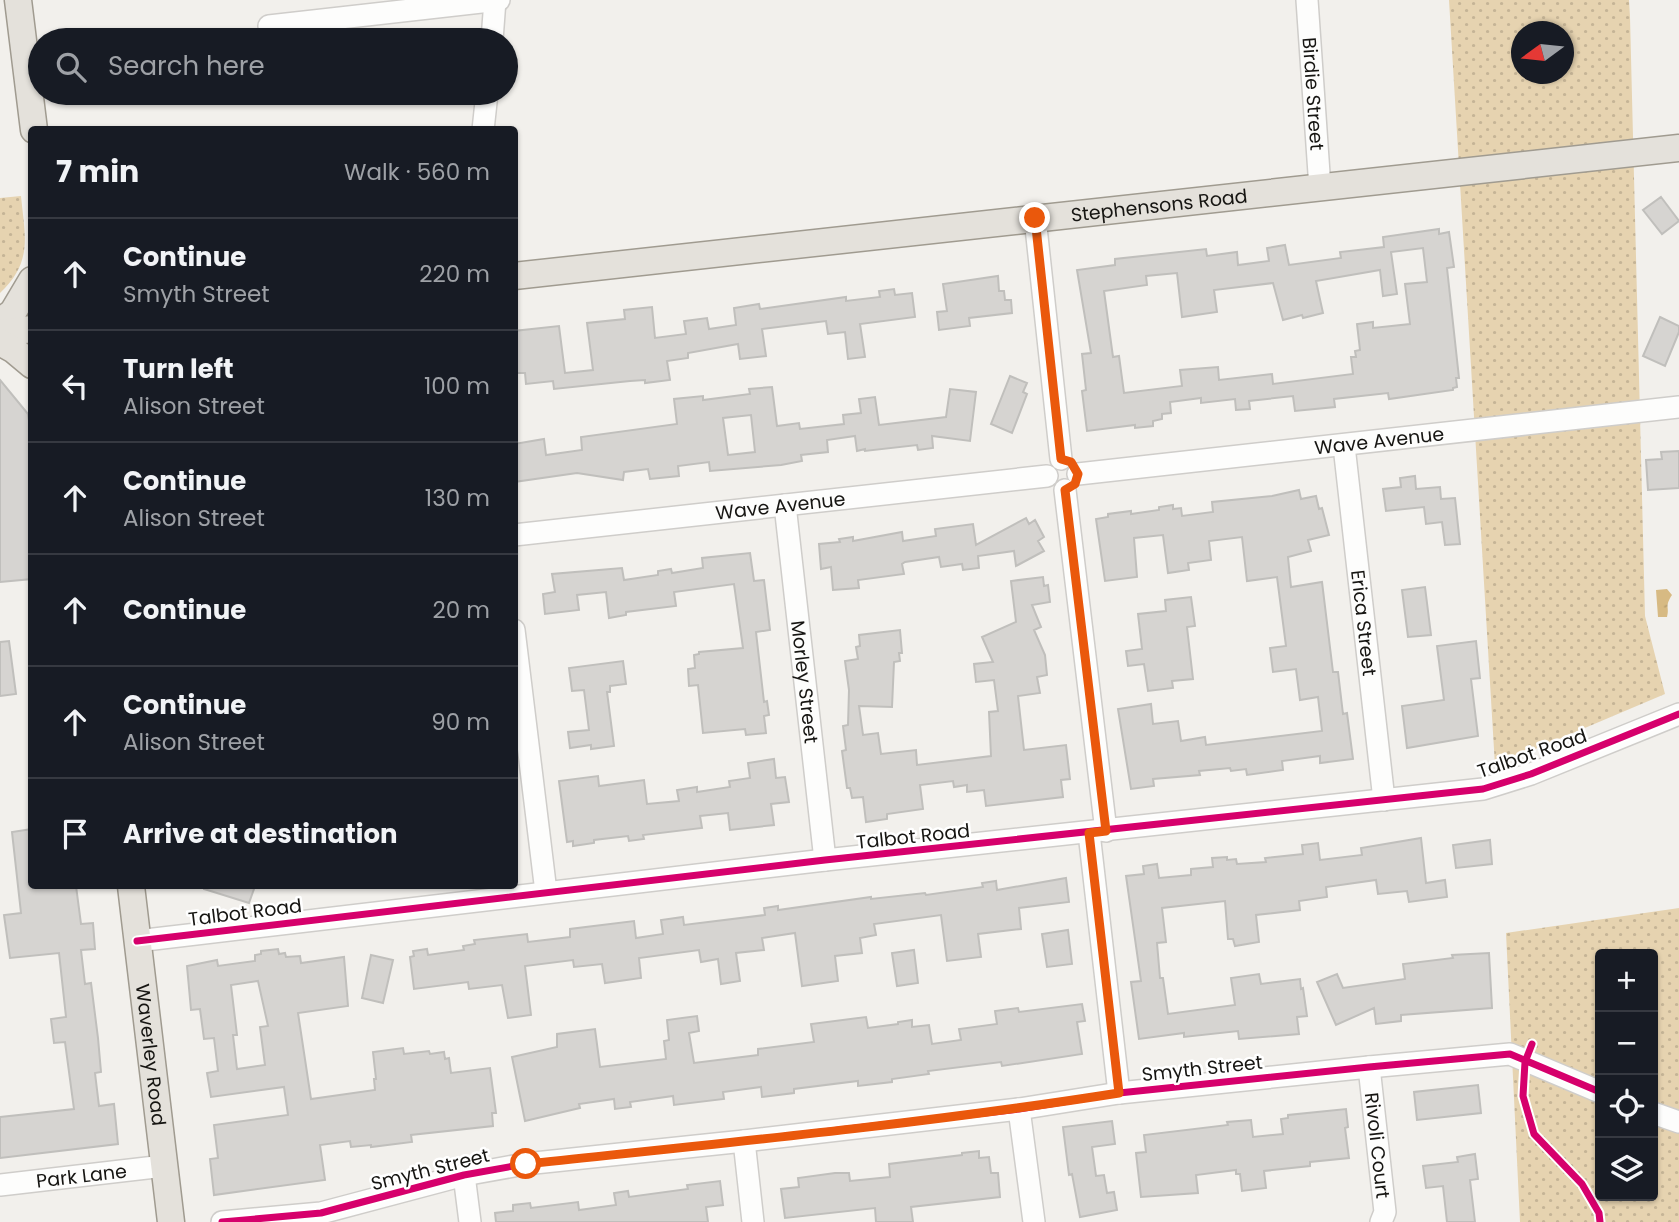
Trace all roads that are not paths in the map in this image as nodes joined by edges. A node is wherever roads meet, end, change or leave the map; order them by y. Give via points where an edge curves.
1 (18, 0) edge
2 (497, 0) edge
3 (1307, 0) edge
4 (270, 26) dead end
5 (494, 28) edge
6 (28, 81) edge
7 (31, 105) edge
8 (486, 105) edge
9 (34, 126) edge
10 (483, 126) edge
11 (1679, 148) edge
12 (1320, 188) junction
13 (1035, 218) junction
14 (518, 276) edge
15 (28, 287) edge
16 (0, 322) edge
17 (28, 329) edge
18 (0, 332) edge
19 (0, 342) edge
20 (28, 362) edge
21 (1679, 407) edge
22 (1344, 446) junction
23 (1061, 459) junction
24 (1047, 476) junction
25 (1072, 482) junction
26 (785, 505) junction
27 (518, 535) edge
28 (518, 663) edge
29 (1679, 714) edge
30 (1384, 800) junction
31 (1098, 832) junction
32 (825, 860) junction
33 (131, 889) edge
34 (546, 892) junction
35 (137, 941) junction
36 (1369, 1067) junction
37 (1595, 1090) edge
38 (1119, 1093) junction
39 (1019, 1109) junction
40 (1658, 1115) edge
41 (1679, 1122) edge
42 (744, 1141) junction
43 (164, 1166) junction
44 (464, 1175) junction
45 (0, 1185) edge
46 (171, 1222) edge
47 (222, 1222) edge
48 (470, 1222) edge
49 (753, 1222) edge
50 (1034, 1222) edge
51 (1381, 1222) edge

1 - 6 main road
2 - 4 street
2 - 5 street
3 - 12 street, Birdie Street
7 - 9 main road
8 - 10 street
11 - 12 main road, Stephensons Road
12 - 13 main road, Stephensons Road
13 - 14 main road, Stephensons Road
13 - 23 street
15 - 16 main road via 13,312
17 - 18 main road
19 - 20 main road
21 - 22 street, Wave Avenue
22 - 25 street, Wave Avenue
22 - 30 street, Erica Street
23 - 24 street via 1050,466
23 - 25 street via 1071,462
24 - 25 street via 1055,488
24 - 26 street, Wave Avenue
25 - 31 street
26 - 27 street, Wave Avenue
26 - 32 street, Morley Street
28 - 34 street
29 - 30 street, Talbot Road via 1483,789
30 - 31 street, Talbot Road
31 - 32 street, Talbot Road
31 - 38 street
32 - 34 street, Talbot Road
33 - 35 main road, Waverley Road
34 - 35 street, Talbot Road
35 - 43 main road, Waverley Road
36 - 37 street, Smyth Street via 1510,1054
36 - 38 street, Smyth Street
36 - 51 street, Rivoli Court via 1385,1212
38 - 39 street, Smyth Street
39 - 42 street, Smyth Street
39 - 50 street
40 - 41 street
42 - 44 street, Smyth Street
42 - 49 street
43 - 45 street, Park Lane
43 - 46 main road, Waverley Road
44 - 47 street, Smyth Street via 321,1213
44 - 48 street

